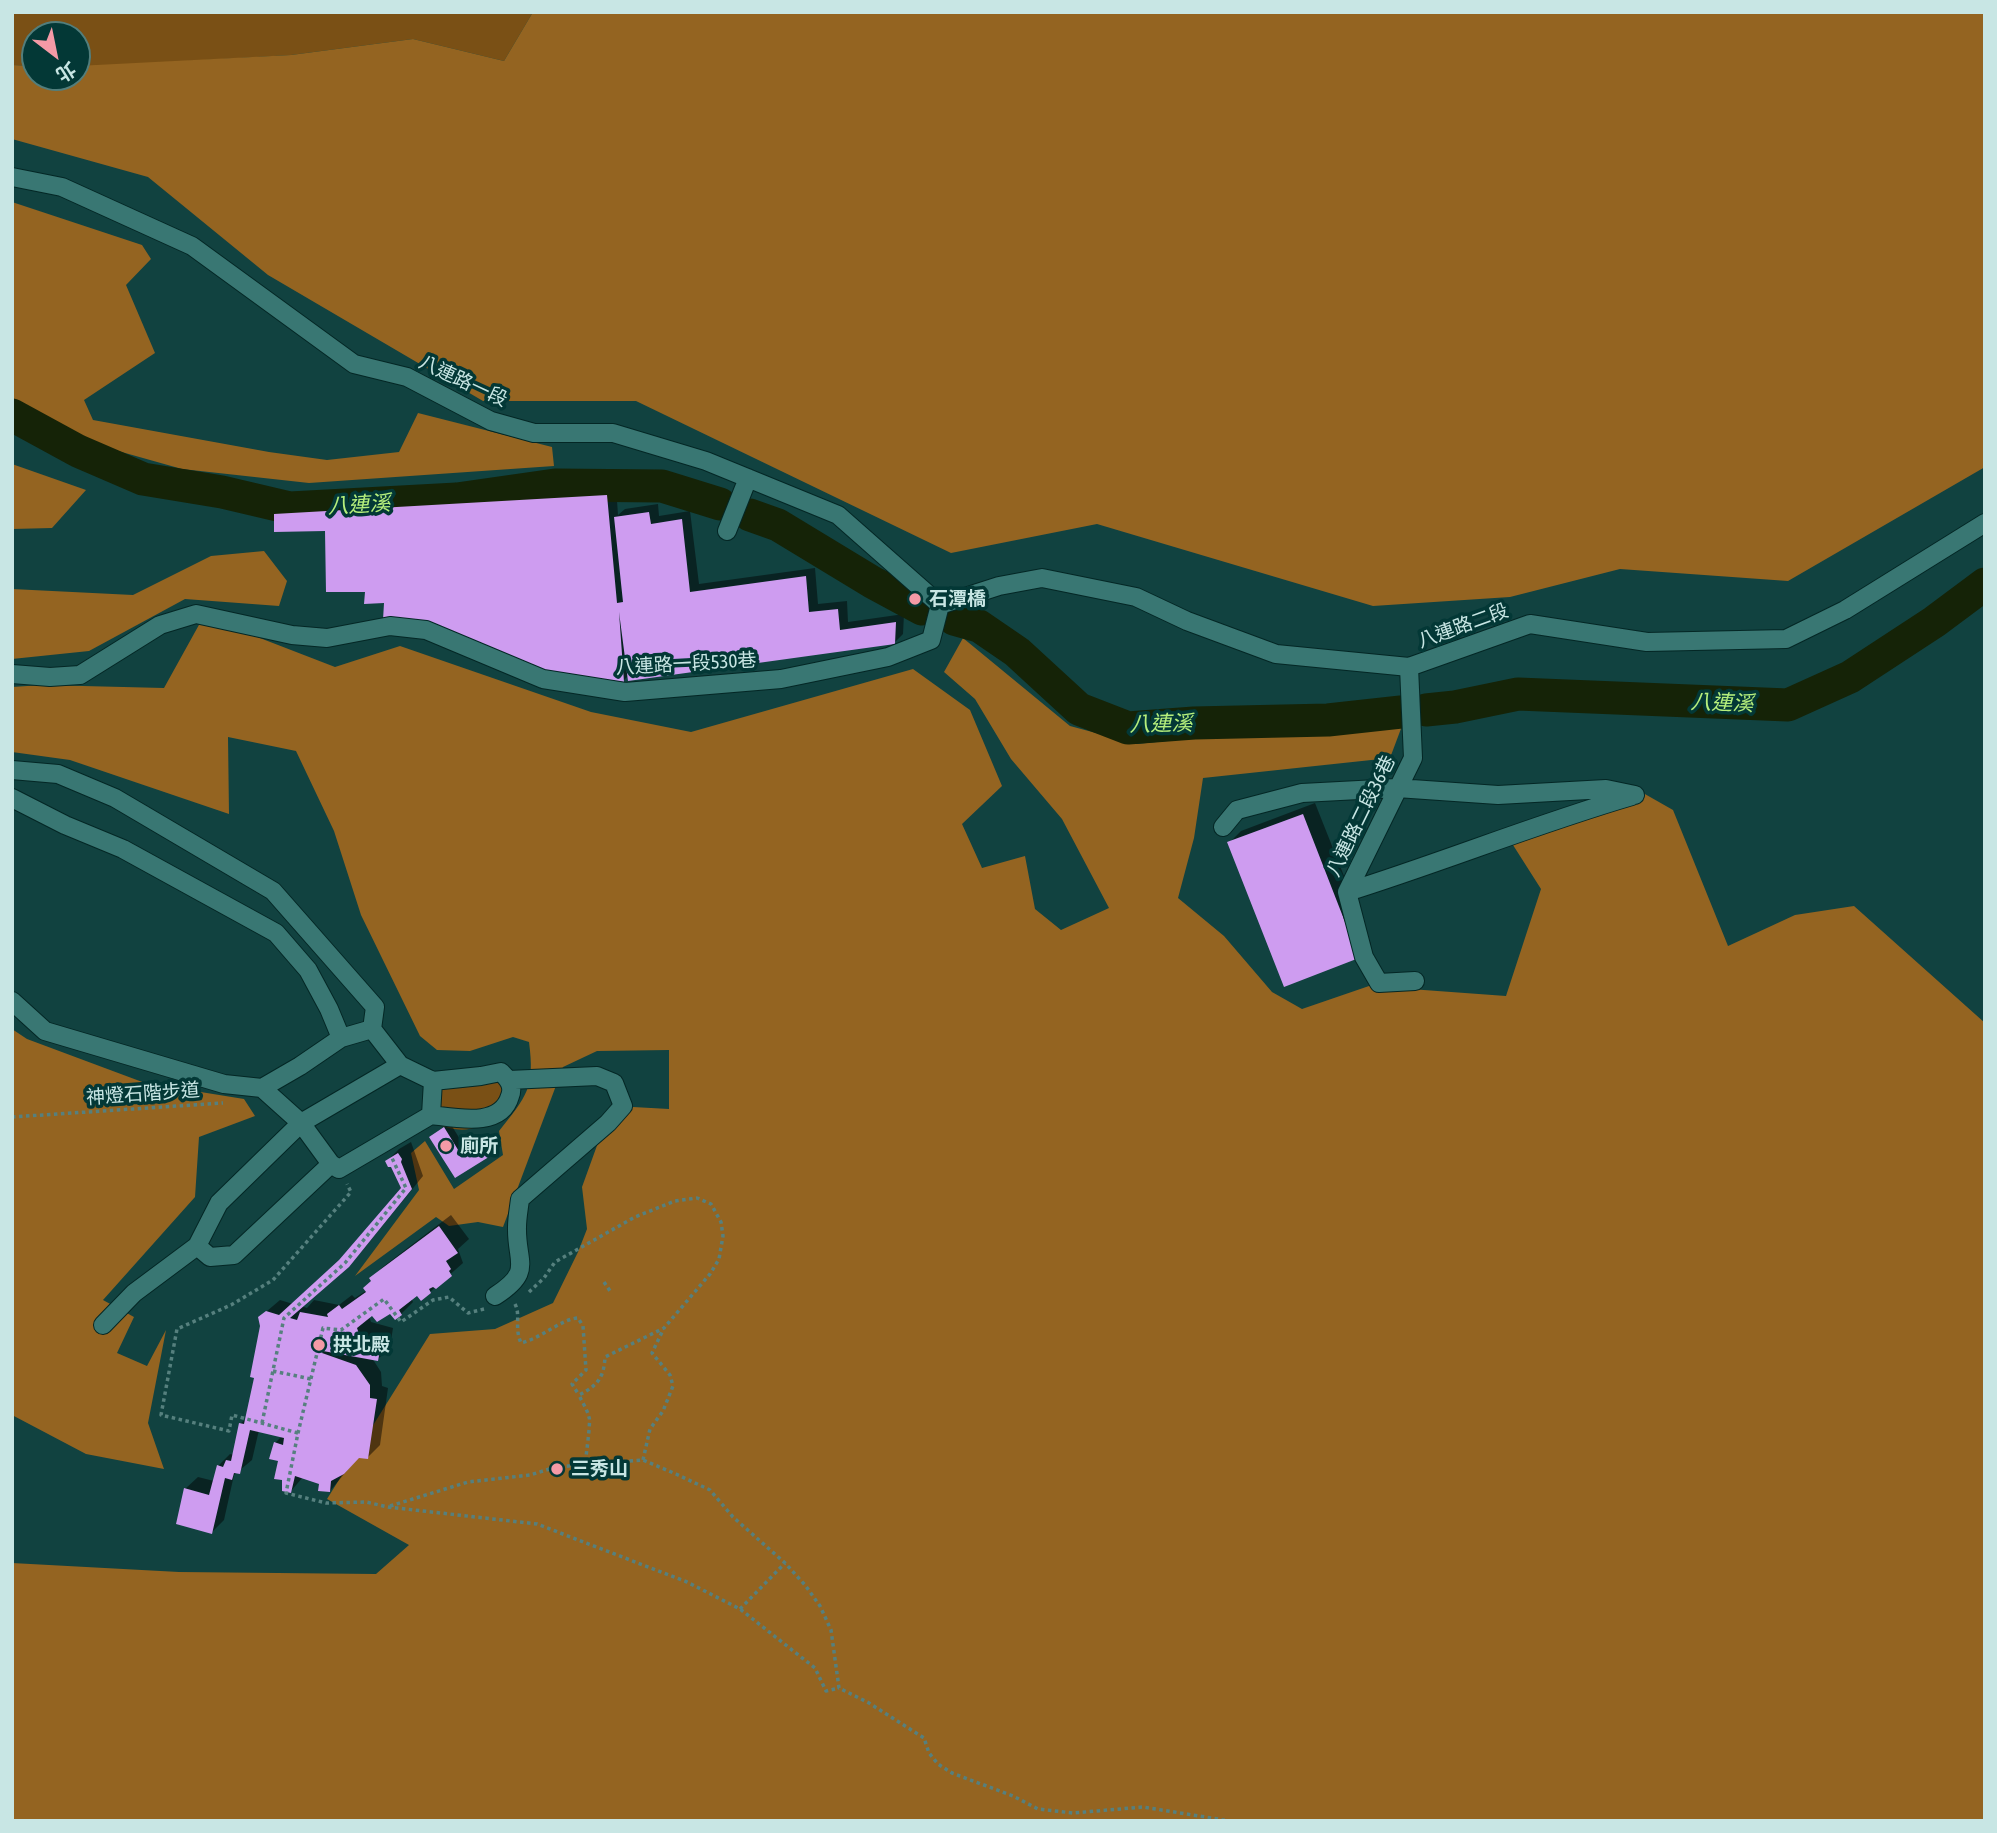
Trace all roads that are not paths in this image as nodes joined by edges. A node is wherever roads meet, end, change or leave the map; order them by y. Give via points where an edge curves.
1 (12, 177) edge
2 (748, 478) junction
3 (1985, 523) edge
4 (727, 531) dead end
5 (940, 605) junction
6 (1409, 667) junction
7 (12, 674) edge
8 (12, 770) edge
9 (1397, 788) junction
10 (12, 798) edge
11 (1223, 827) dead end
12 (1348, 892) junction
13 (1415, 981) dead end
14 (12, 1001) edge
15 (372, 1029) junction
16 (341, 1038) junction
17 (400, 1065) junction
18 (509, 1080) junction
19 (433, 1081) junction
20 (262, 1088) junction
21 (431, 1115) junction
22 (301, 1124) junction
23 (335, 1166) junction
24 (197, 1246) junction
25 (497, 1303) road end
26 (103, 1325) dead end

1 - 2 street, 八連路一段 via 62,187 192,246 354,364 407,377 491,421 534,433 613,433
2 - 4 street
2 - 5 street, 八連路一段 via 838,514
3 - 6 street, 八連路二段 via 1845,610 1786,639 1647,642 1530,624
5 - 6 street, 八連路二段 via 1042,578 1136,597 1276,654
5 - 7 street, 八連路一段530巷 via 930,640 888,657 781,679 625,692 543,679 426,630 390,626 327,638 195,614 160,625 80,675
6 - 9 street, 八連路二段36巷 via 1413,758
8 - 15 street via 58,774 115,798 273,891 374,1007
9 - 11 street via 1302,793 1237,810
9 - 12 street, 八連路二段36巷
9 - 12 street via 1498,795 1606,789 1634,795
10 - 16 street via 123,849 276,933 308,970
12 - 13 street, 八連路二段36巷 via 1364,957 1379,983
14 - 20 street via 45,1031 225,1084
15 - 16 street
15 - 17 street
16 - 20 street
17 - 19 street
17 - 22 street
18 - 19 street via 501,1072
18 - 21 street via 512,1092 506,1108 492,1116
18 - 25 street via 597,1076 614,1083 623,1105 520,1199 516,1229 520,1273
19 - 21 street
20 - 22 street
21 - 23 street
22 - 23 street
22 - 24 street via 219,1203
23 - 24 street via 234,1255 210,1257
24 - 26 street via 134,1293

